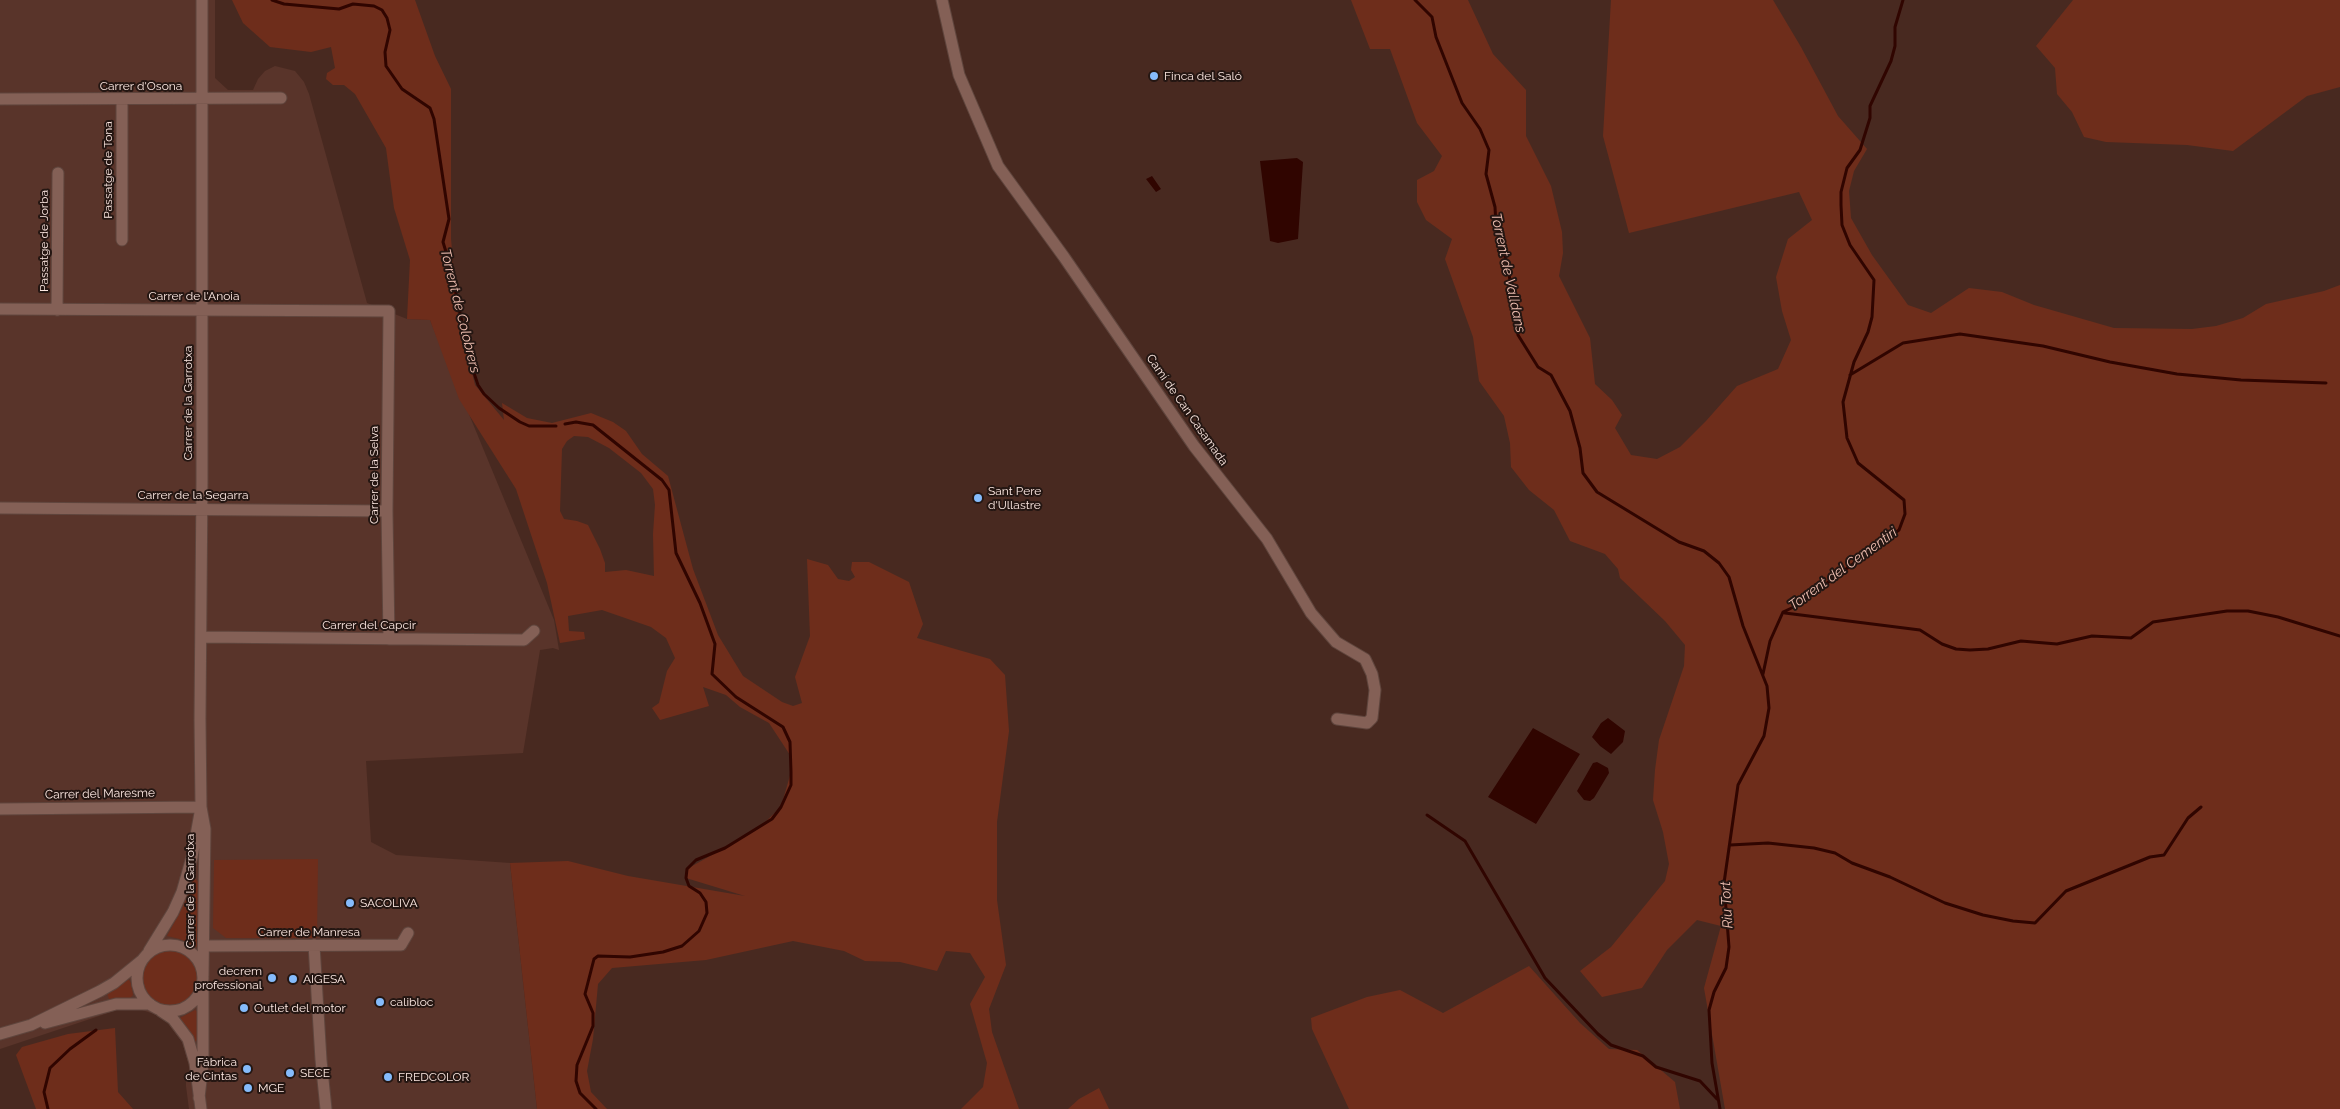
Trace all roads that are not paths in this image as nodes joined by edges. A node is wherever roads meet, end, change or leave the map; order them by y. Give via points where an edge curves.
1 (202, 0) edge
2 (942, 0) edge
3 (282, 98) dead end
4 (0, 99) edge
5 (202, 99) junction
6 (122, 100) junction
7 (58, 173) dead end
8 (122, 240) dead end
9 (0, 310) edge
10 (57, 310) junction
11 (201, 310) junction
12 (389, 311) joint
13 (0, 508) edge
14 (202, 508) junction
15 (387, 510) junction
16 (534, 631) dead end
17 (200, 637) junction
18 (389, 639) junction
19 (1337, 719) dead end
20 (201, 807) junction
21 (0, 809) edge
22 (408, 933) dead end
23 (314, 945) junction
24 (204, 946) junction
25 (144, 957) junction
26 (203, 980) junction
27 (154, 1007) junction
28 (31, 1025) junction
29 (0, 1034) edge
30 (200, 1104) edge
31 (326, 1109) edge

1 - 5 street, Carrer de la Garrotxa
2 - 19 street, Camí de Can Casamada via 959,75 991,153 1008,182 1064,257 1194,446 1267,539 1310,613 1336,642 1365,659 1375,690 1372,718 1368,723
3 - 5 street, Carrer d'Osona
4 - 6 street, Carrer d'Osona
5 - 6 street, Carrer d'Osona
5 - 11 street, Carrer de la Garrotxa
6 - 8 street, Passatge de Tona
7 - 10 street, Passatge de Jorba
9 - 10 street, Carrer de l'Anoia
10 - 11 street, Carrer de l'Anoia
11 - 12 street, Carrer de l'Anoia
11 - 14 street, Carrer de la Garrotxa
12 - 15 street, Carrer de la Selva
13 - 14 street, Carrer de la Segarra
14 - 15 street, Carrer de la Segarra
14 - 17 street, Carrer de la Garrotxa
15 - 18 street, Carrer de la Selva
16 - 18 street, Carrer del Capcir via 524,640
17 - 18 street, Carrer del Capcir
17 - 20 street, Carrer de la Garrotxa
20 - 21 street, Carrer del Maresme
20 - 24 street, Carrer de la Garrotxa via 205,829
20 - 25 street, Carrer de la Garrotxa via 182,892
22 - 23 street, Carrer de Manresa via 401,945
23 - 24 street, Carrer de Manresa
23 - 31 street
24 - 26 street, Carrer de la Garrotxa
25 - 26 street via 163,946 182,947 196,958
25 - 27 street via 138,967 137,984
25 - 28 street via 100,991
26 - 27 street via 199,994 186,1007 178,1010
26 - 30 street, Carrer de la Garrotxa
27 - 28 street via 116,1004
27 - 30 street, Carrer de la Garrotxa via 173,1019 188,1039
28 - 29 street

